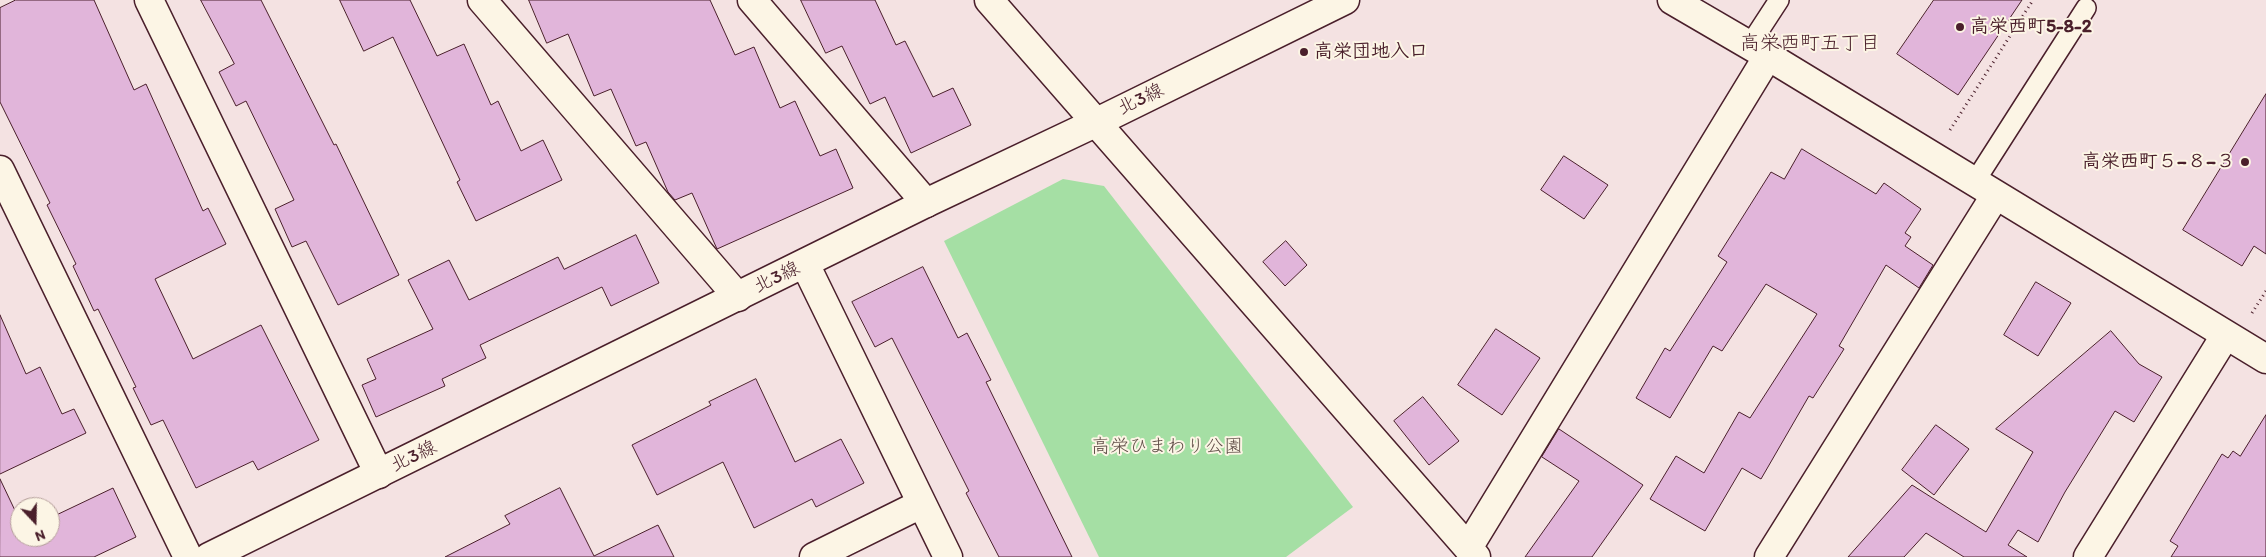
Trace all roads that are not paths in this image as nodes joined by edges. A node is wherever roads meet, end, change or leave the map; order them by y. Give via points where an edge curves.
1 (149, 0) edge
2 (482, 0) edge
3 (752, 0) edge
4 (989, 0) edge
5 (1345, 0) edge
6 (1672, 0) edge
7 (1779, 0) edge
8 (2086, 8) dead end
9 (1759, 51) junction
10 (1096, 123) junction
11 (0, 170) edge
12 (1984, 189) junction
13 (926, 203) junction
14 (805, 264) junction
15 (738, 297) junction
16 (2225, 336) junction
17 (2266, 359) edge
18 (379, 474) junction
19 (920, 504) junction
20 (1472, 552) edge
21 (188, 557) edge
22 (209, 557) edge
23 (814, 557) edge
24 (948, 557) edge
25 (1769, 557) edge
26 (2088, 557) edge

1 - 18 street
2 - 15 street
3 - 13 street
4 - 10 street
5 - 10 street, 北3線
6 - 9 street
7 - 9 lane
8 - 12 lane
9 - 12 street
9 - 20 street
10 - 13 street, 北3線
10 - 20 street
11 - 21 street
12 - 16 street
12 - 25 street
13 - 14 street, 北3線
14 - 15 street, 北3線
14 - 19 street
15 - 18 street, 北3線
16 - 17 street
16 - 26 street
18 - 22 street, 北3線
19 - 23 street
19 - 24 street

